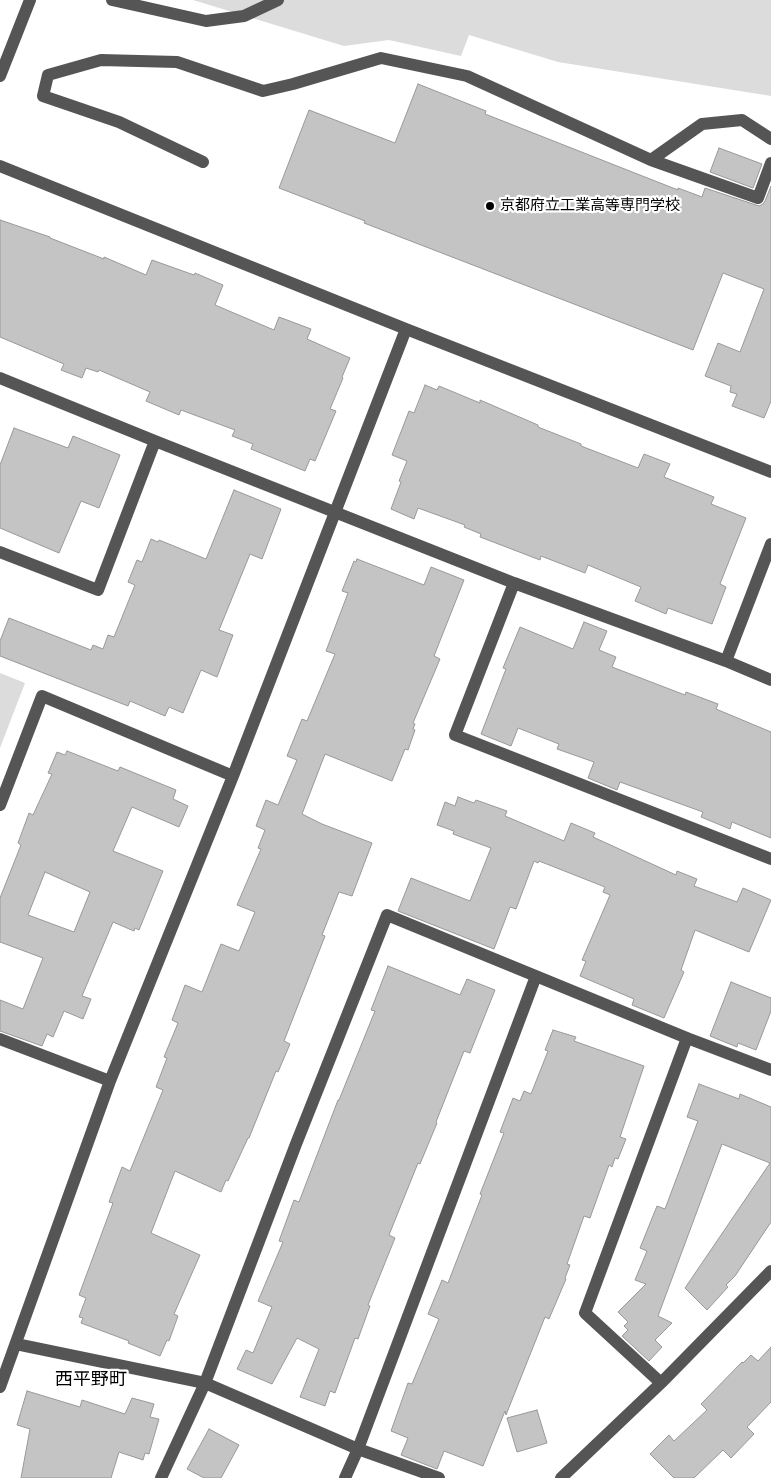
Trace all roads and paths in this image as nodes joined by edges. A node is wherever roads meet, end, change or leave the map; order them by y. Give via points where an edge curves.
1 (30, 0) edge
2 (112, 0) edge
3 (278, 0) edge
4 (0, 76) edge
5 (771, 139) edge
6 (651, 160) junction
7 (202, 162) dead end
8 (771, 163) edge
9 (0, 166) edge
10 (406, 329) junction
11 (0, 378) edge
12 (155, 441) junction
13 (771, 472) edge
14 (336, 512) junction
15 (771, 544) edge
16 (0, 552) edge
17 (514, 583) junction
18 (726, 661) junction
19 (771, 680) edge
20 (233, 776) junction
21 (0, 805) edge
22 (771, 859) edge
23 (536, 976) junction
24 (687, 1038) junction
25 (0, 1039) edge
26 (771, 1070) edge
27 (110, 1081) junction
28 (771, 1272) edge
29 (16, 1344) junction
30 (205, 1383) junction
31 (661, 1383) junction
32 (0, 1387) edge
33 (358, 1449) junction
34 (161, 1478) edge
35 (345, 1478) edge
36 (439, 1478) edge
37 (561, 1478) edge

1 - 4 street
2 - 3 street via 206,21 244,16
5 - 6 street via 742,120 702,124
6 - 7 street via 466,76 382,58 263,91 177,62 101,60 48,75 43,96 119,122
6 - 8 street via 758,198
9 - 10 street
10 - 13 street
10 - 14 street
11 - 12 street
12 - 14 street
12 - 16 street via 98,590
14 - 17 street
14 - 20 street
15 - 18 street
17 - 18 street
17 - 22 street via 455,735
18 - 19 street
20 - 21 street via 42,696
20 - 27 street
23 - 24 street
23 - 30 street via 387,916
23 - 33 street
24 - 26 street
24 - 31 street via 585,1312
25 - 27 street
27 - 29 street
28 - 31 street
29 - 30 street
29 - 32 street
30 - 33 street
30 - 34 street
31 - 37 street
33 - 35 street
33 - 36 street

